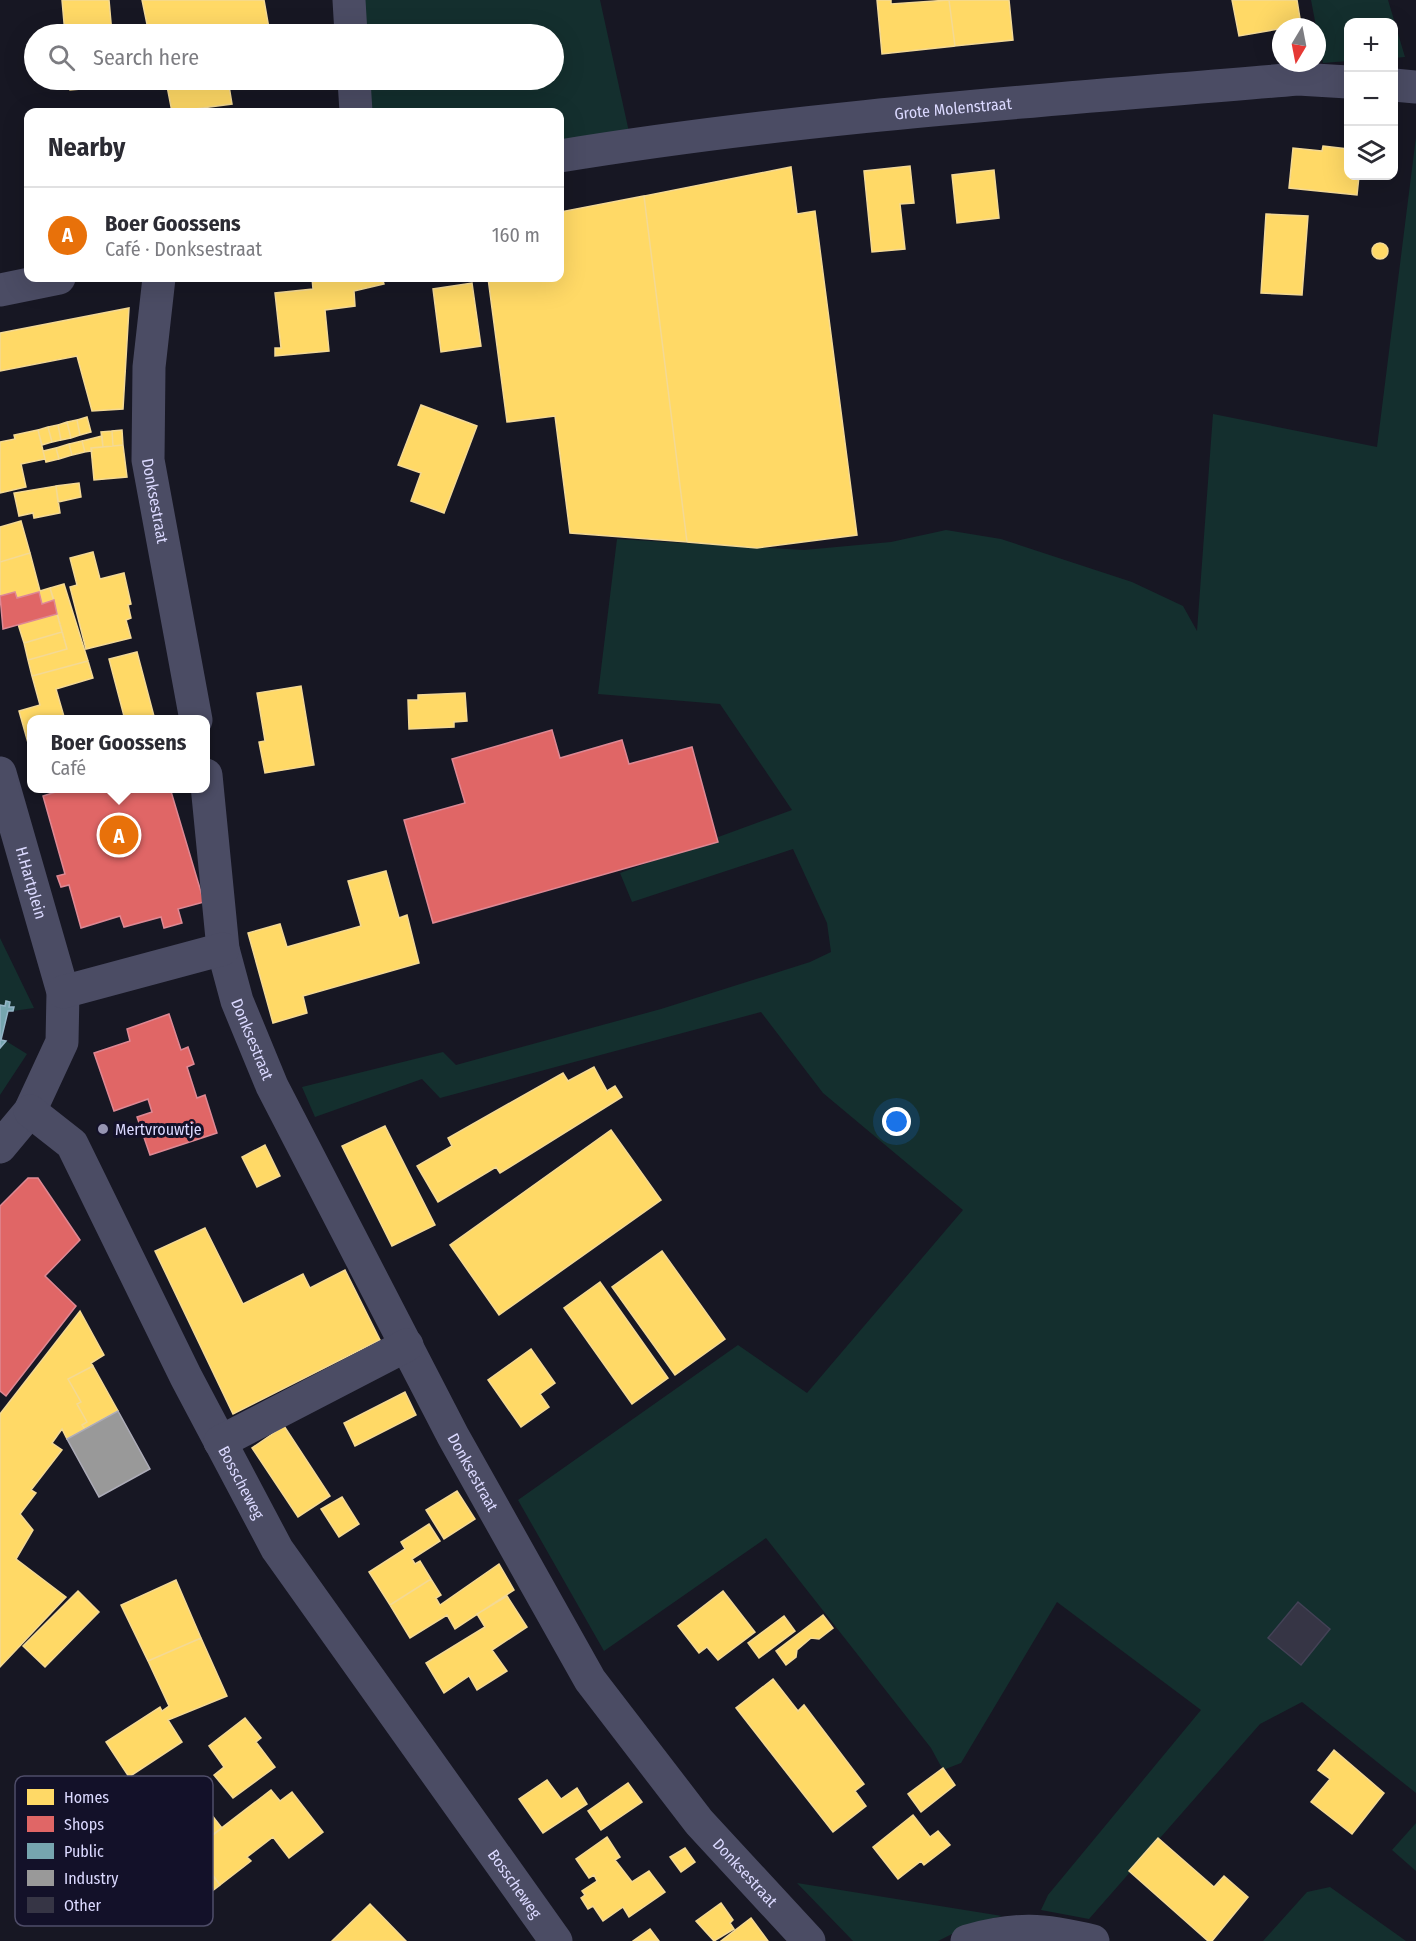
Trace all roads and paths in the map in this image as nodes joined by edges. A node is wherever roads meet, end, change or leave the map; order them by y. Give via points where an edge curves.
1 (349, 0) edge
2 (350, 24) edge
3 (1344, 82) edge
4 (1398, 85) edge
5 (1416, 87) edge
6 (355, 90) edge
7 (356, 108) edge
8 (564, 155) edge
9 (39, 282) edge
10 (159, 282) edge
11 (0, 290) edge
12 (195, 715) edge
13 (0, 773) edge
14 (208, 793) edge
15 (6, 821) edge
16 (223, 949) junction
17 (63, 992) junction
18 (30, 1111) junction
19 (0, 1147) edge
20 (407, 1345) junction
21 (220, 1442) junction
22 (556, 1941) edge
23 (809, 1941) edge
24 (967, 1941) edge
25 (1093, 1941) edge

1 - 2 street
3 - 8 street, Grote Molenstraat via 1298,79 826,119 687,135
4 - 5 street
6 - 7 street
9 - 11 street
10 - 12 street, Donksestraat via 149,367 148,460
13 - 15 street, H.Hartplein
14 - 16 street, Donksestraat
15 - 17 street, H.Hartplein
16 - 17 street
16 - 20 street, Donksestraat via 237,1001 272,1086
17 - 18 street via 62,1042
18 - 19 street
18 - 21 street, Bosscheweg via 72,1144
20 - 21 street
20 - 23 street, Donksestraat via 590,1680 699,1822
21 - 22 street, Bosscheweg via 277,1549
24 - 25 street via 998,1932 1048,1930

